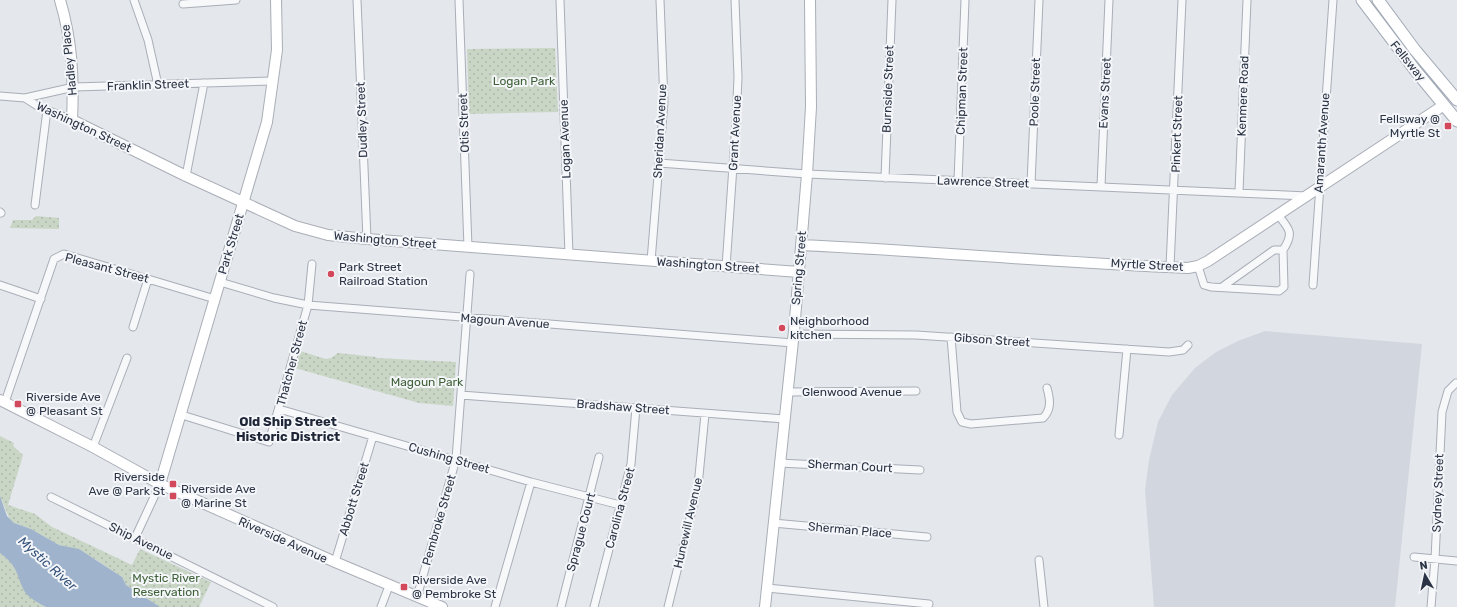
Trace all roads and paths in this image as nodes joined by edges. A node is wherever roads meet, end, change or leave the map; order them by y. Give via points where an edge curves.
1 (60, 0) edge
2 (134, 0) edge
3 (236, 0) edge
4 (276, 0) edge
5 (357, 0) edge
6 (460, 0) edge
7 (560, 0) edge
8 (660, 0) edge
9 (735, 0) edge
10 (810, 0) edge
11 (892, 0) edge
12 (965, 0) edge
13 (1039, 0) edge
14 (1109, 0) edge
15 (1182, 0) edge
16 (1247, 0) edge
17 (1333, 0) edge
18 (1362, 0) edge
19 (1378, 0) edge
20 (183, 4) dead end
21 (272, 81) junction
22 (204, 83) junction
23 (158, 85) junction
24 (74, 87) junction
25 (0, 96) edge
26 (25, 98) junction
27 (1456, 98) edge
28 (1444, 105) junction
29 (47, 110) junction
30 (72, 120) junction
31 (1457, 121) edge
32 (659, 163) junction
33 (733, 169) junction
34 (807, 174) junction
35 (186, 176) junction
36 (885, 178) junction
37 (958, 181) junction
38 (1031, 184) junction
39 (1101, 186) junction
40 (1319, 188) junction
41 (1175, 190) junction
42 (1239, 192) junction
43 (1307, 196) junction
44 (244, 201) junction
45 (35, 205) dead end
46 (1278, 215) junction
47 (367, 239) junction
48 (802, 245) junction
49 (468, 247) junction
50 (1283, 250) junction
51 (569, 255) junction
52 (651, 261) junction
53 (312, 264) dead end
54 (1198, 266) junction
55 (726, 267) junction
56 (1170, 267) junction
57 (799, 272) junction
58 (470, 274) dead end
59 (148, 279) junction
60 (220, 282) junction
61 (0, 285) edge
62 (1312, 285) dead end
63 (1222, 287) junction
64 (41, 299) junction
65 (215, 299) junction
66 (308, 305) junction
67 (467, 318) junction
68 (133, 327) dead end
69 (951, 337) junction
70 (793, 338) junction
71 (1188, 345) dead end
72 (1127, 349) junction
73 (127, 358) dead end
74 (1456, 383) dead end
75 (1047, 388) dead end
76 (916, 391) dead end
77 (787, 392) junction
78 (461, 395) junction
79 (3, 401) edge
80 (636, 408) junction
81 (279, 410) junction
82 (705, 414) junction
83 (182, 415) junction
84 (784, 419) junction
85 (1119, 435) dead end
86 (373, 436) junction
87 (93, 447) junction
88 (599, 457) dead end
89 (456, 459) junction
90 (779, 462) junction
91 (920, 470) dead end
92 (531, 482) junction
93 (160, 484) junction
94 (51, 497) dead end
95 (590, 497) junction
96 (620, 505) junction
97 (773, 524) junction
98 (927, 537) dead end
99 (135, 538) junction
100 (1414, 557) dead end
101 (1435, 559) junction
102 (1039, 560) dead end
103 (1457, 561) edge
104 (334, 562) junction
105 (389, 586) junction
106 (767, 588) junction
107 (417, 597) junction
108 (930, 604) dead end
109 (273, 607) edge
110 (381, 607) edge
111 (442, 607) edge
112 (495, 607) edge
113 (562, 607) edge
114 (594, 607) edge
115 (668, 607) edge
116 (765, 607) edge
117 (1044, 607) edge
118 (1430, 607) edge

1 - 24 street, Hadley Place via 70,44
2 - 23 street via 148,40
3 - 20 street
4 - 21 street, Park Street via 277,50
5 - 47 street, Dudley Street
6 - 49 street, Otis Street
7 - 51 street, Logan Avenue
8 - 32 street, Sheridan Avenue via 664,96
9 - 33 street, Grant Avenue via 738,77
10 - 34 street, Spring Street via 811,108
11 - 36 street, Burnside Street
12 - 37 street, Chipman Street
13 - 38 street, Poole Street
14 - 39 street, Evans Street
15 - 41 street, Pinkert Street
16 - 42 street, Kenmere Road
17 - 40 street, Amaranth Avenue
18 - 28 main road, Fellsway
19 - 27 main road, Fellsway via 1415,50
21 - 22 street, Franklin Street
21 - 44 street, Park Street via 267,122
22 - 23 street, Franklin Street
22 - 35 street
23 - 24 street, Franklin Street
24 - 26 street, Franklin Street
24 - 30 street, Hadley Place
25 - 26 street, Washington Street
26 - 29 street, Washington Street
28 - 31 main road, Fellsway
28 - 40 street, Myrtle Street
29 - 30 street, Washington Street
29 - 45 street
30 - 35 street, Washington Street
32 - 33 street, Lawrence Street
32 - 52 street, Sheridan Avenue
33 - 34 street, Lawrence Street
33 - 55 street, Grant Avenue
34 - 36 street, Lawrence Street
34 - 48 street, Spring Street
35 - 44 street, Washington Street
36 - 37 street, Lawrence Street
37 - 38 street, Lawrence Street
38 - 39 street, Lawrence Street
39 - 41 street, Lawrence Street
40 - 43 street, Myrtle Street
40 - 62 street, Amaranth Avenue
41 - 42 street, Lawrence Street
41 - 56 street, Pinkert Street
42 - 43 street, Lawrence Street
43 - 46 street, Myrtle Street
44 - 47 street, Washington Street via 311,231
44 - 60 street, Park Street
46 - 50 street via 1290,233
46 - 54 street, Myrtle Street
47 - 49 street, Washington Street
48 - 56 street, Myrtle Street
48 - 57 street, Spring Street
49 - 51 street, Washington Street
50 - 63 street via 1274,250
50 - 63 street via 1282,290
51 - 52 street, Washington Street
52 - 55 street, Washington Street
53 - 66 street, Thatcher Street
54 - 56 street, Myrtle Street
54 - 63 street via 1204,286
55 - 57 street, Washington Street
57 - 70 street, Spring Street
58 - 67 street, Pembroke Street
59 - 64 street, Pleasant Street via 64,254 54,259
59 - 65 street, Pleasant Street
59 - 68 street
60 - 65 street, Park Street
60 - 66 street, Magoun Avenue
61 - 64 street
64 - 79 street, Pleasant Street
65 - 83 street, Park Street
66 - 67 street, Magoun Avenue
66 - 81 street, Thatcher Street
67 - 70 street, Magoun Avenue
67 - 78 street, Pembroke Street
69 - 70 street, Gibson Street via 916,335
69 - 72 street, Gibson Street
69 - 75 street via 957,412 962,422 971,424 1043,418 1050,407
70 - 77 street, Spring Street
71 - 72 street, Gibson Street via 1176,352
72 - 85 street
73 - 87 street
74 - 101 street, Sydney Street via 1448,391 1442,412
76 - 77 street, Glenwood Avenue
77 - 84 street, Spring Street
78 - 80 street, Bradshaw Street
78 - 89 street, Pembroke Street
79 - 87 street, Riverside Avenue
80 - 82 street, Bradshaw Street
80 - 96 street, Carolina Street via 633,457
81 - 83 street, Thatcher Street via 269,442
81 - 86 street, Cushing Street
82 - 84 street, Bradshaw Street
82 - 115 street, Hunewill Avenue via 698,486
83 - 93 street, Park Street
84 - 90 street, Spring Street
86 - 89 street, Cushing Street
86 - 104 street, Abbott Street
87 - 93 street, Riverside Avenue
88 - 95 street, Sprague Court
89 - 92 street, Cushing Street
89 - 107 street, Pembroke Street
90 - 91 street, Sherman Court
90 - 97 street, Spring Street
92 - 95 street, Cushing Street
92 - 112 street
93 - 99 street
93 - 104 street, Riverside Avenue
94 - 99 street, Ship Avenue
95 - 96 street, Cushing Street
95 - 113 street, Sprague Court
96 - 114 street, Carolina Street
97 - 98 street, Sherman Place
97 - 106 street, Spring Street
99 - 109 street, Ship Avenue
100 - 101 street
101 - 103 street
101 - 118 street, Sydney Street
102 - 117 street
104 - 105 street, Riverside Avenue
105 - 107 street, Riverside Avenue
105 - 110 street
106 - 108 street
106 - 116 street, Spring Street
107 - 111 street, Riverside Avenue

